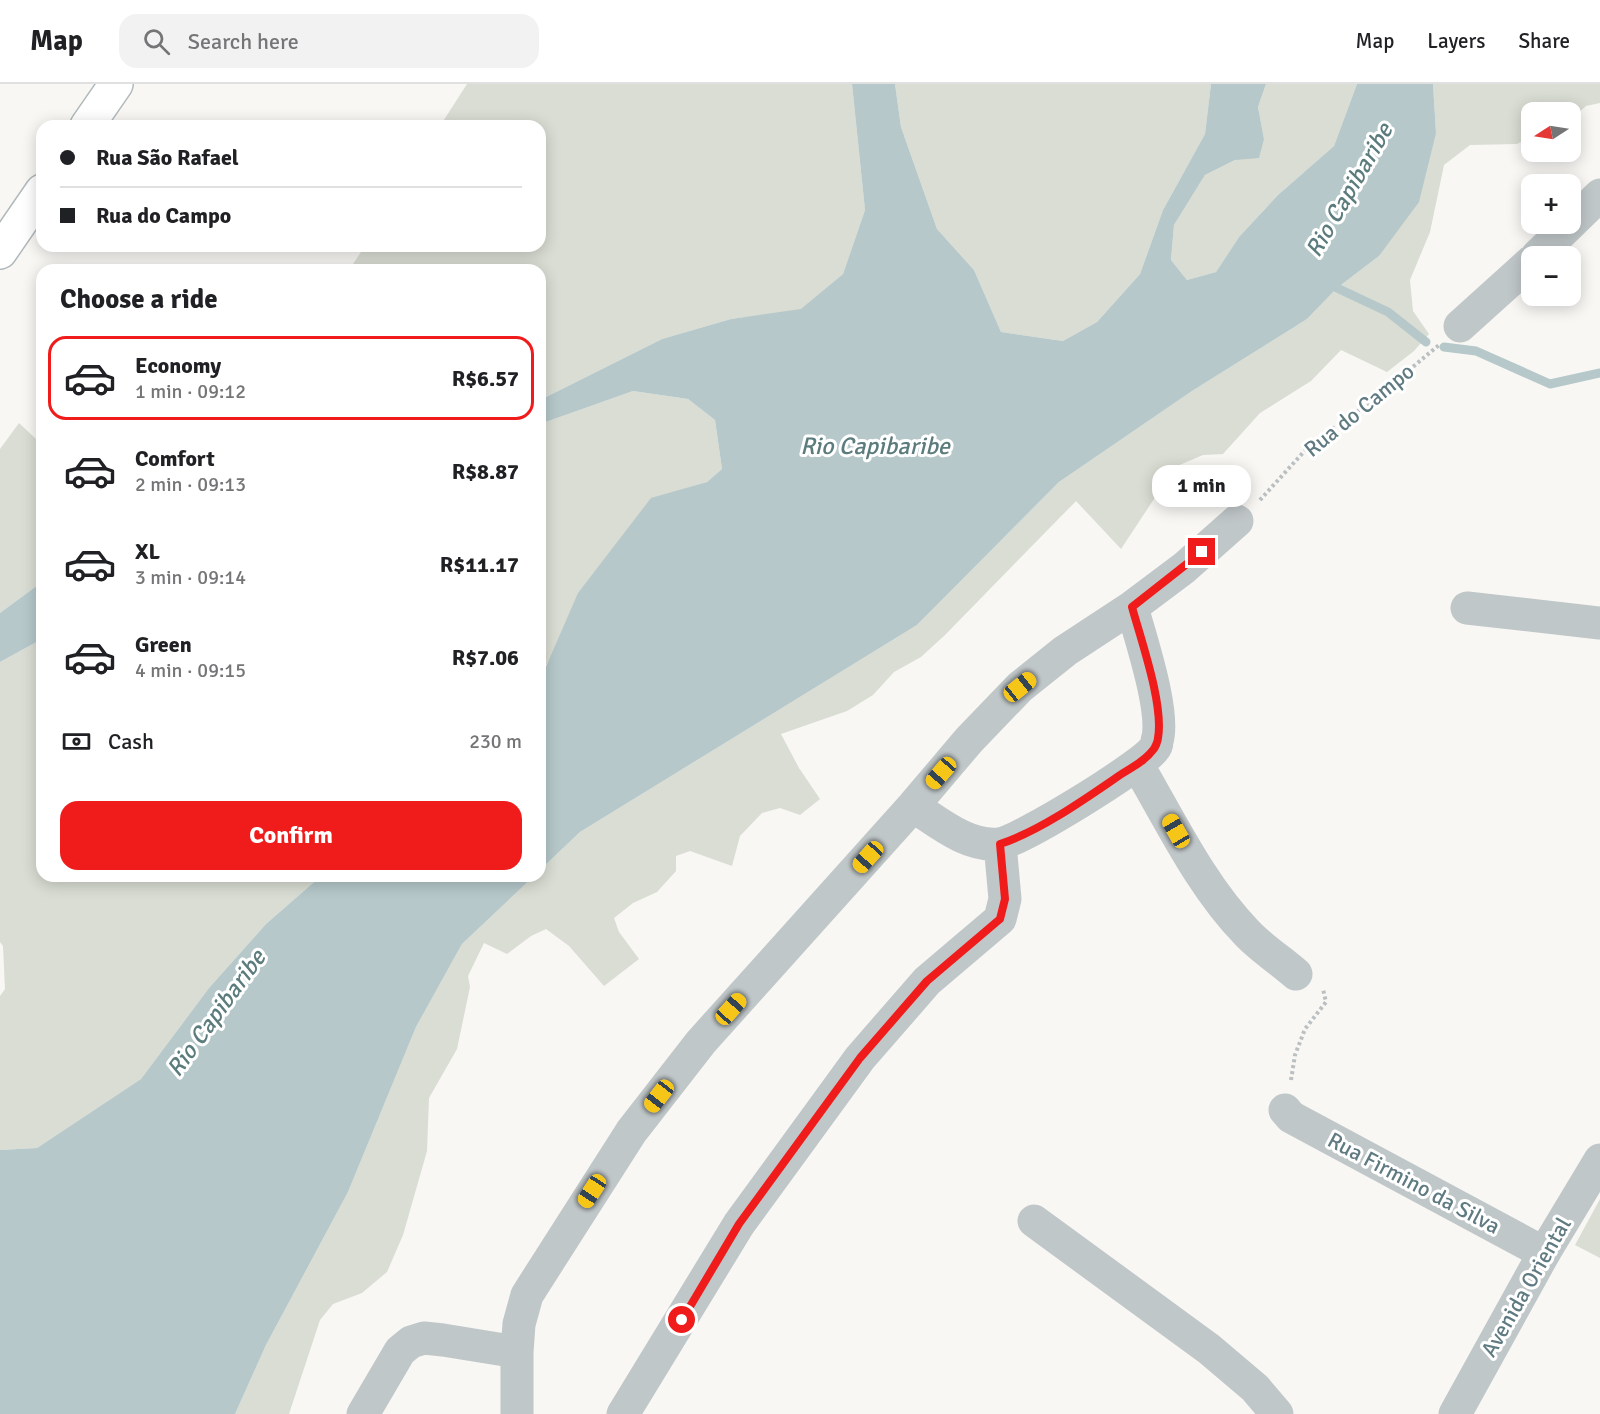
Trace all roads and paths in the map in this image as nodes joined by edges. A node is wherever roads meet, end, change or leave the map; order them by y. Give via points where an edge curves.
1 (116, 84) edge
2 (91, 120) edge
3 (1600, 195) edge
4 (36, 200) edge
5 (1547, 246) edge
6 (0, 252) edge
7 (1521, 271) edge
8 (1460, 326) joint
9 (1237, 521) joint
10 (1132, 607) junction
11 (1467, 608) dead end
12 (1600, 623) edge
13 (1137, 764) junction
14 (913, 806) junction
15 (1000, 844) junction
16 (1296, 974) joint
17 (1285, 1110) joint
18 (1600, 1161) edge
19 (1035, 1221) dead end
20 (1544, 1253) junction
21 (517, 1352) junction
22 (363, 1414) edge
23 (517, 1414) edge
24 (623, 1414) edge
25 (1277, 1414) edge
26 (1455, 1414) edge

1 - 2 main road
3 - 5 street
4 - 6 main road
7 - 8 street
8 - 9 path, Rua do Campo via 1372,401 1310,445
9 - 10 street
10 - 13 street via 1159,717 1154,750
10 - 14 street via 1065,651 1020,687
11 - 12 street
13 - 15 street via 1091,795
13 - 16 street via 1220,902 1247,933
14 - 15 street via 954,833
14 - 21 street via 701,1042 631,1132 527,1295
15 - 24 street via 1005,899 1000,919 927,981 860,1058 739,1224
16 - 17 path via 1322,985 1326,1002 1305,1029 1295,1055
17 - 20 street, Rua Firmino da Silva via 1291,1117
18 - 20 street, Avenida Oriental
19 - 25 street via 1209,1349 1255,1388
20 - 26 street, Avenida Oriental
21 - 22 street via 424,1338 411,1342 400,1351
21 - 23 street

